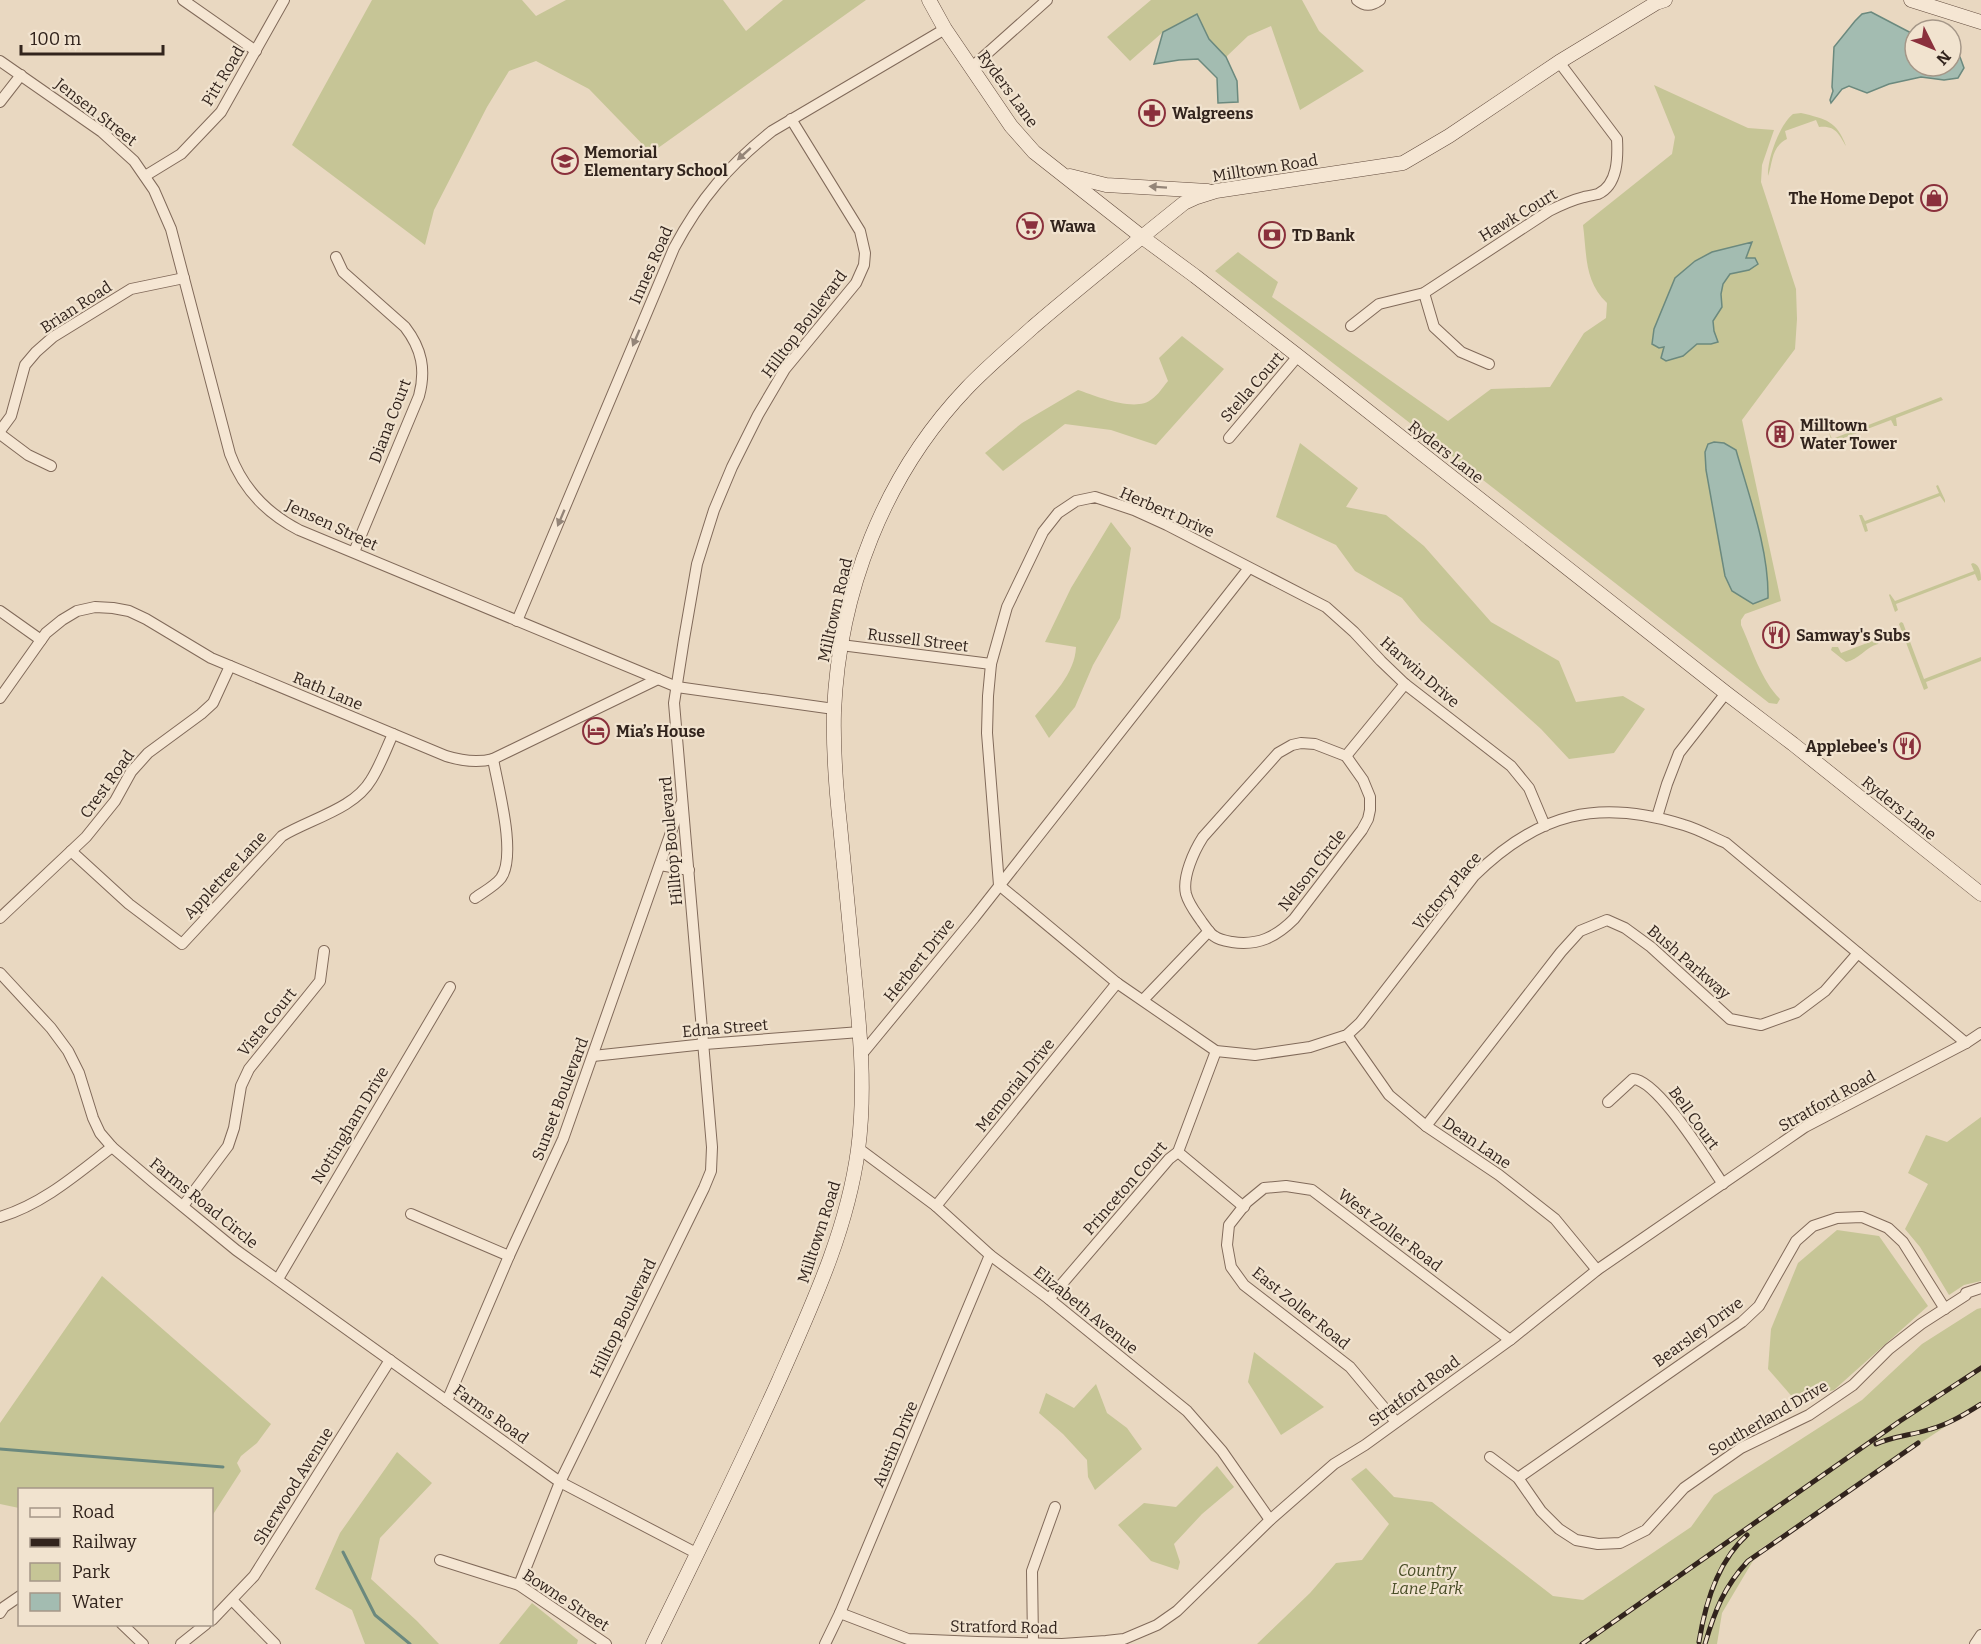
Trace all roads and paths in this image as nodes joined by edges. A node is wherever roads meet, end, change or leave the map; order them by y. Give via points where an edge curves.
1 (183, 0) edge
2 (284, 0) edge
3 (929, 0) edge
4 (1047, 0) edge
5 (1357, 0) edge
6 (1380, 0) edge
7 (1665, 0) edge
8 (1911, 0) edge
9 (1981, 22) edge
10 (945, 29) junction
11 (256, 51) junction
12 (0, 61) edge
13 (1559, 62) junction
14 (972, 67) junction
15 (21, 75) junction
16 (0, 102) edge
17 (791, 119) junction
18 (1066, 175) junction
19 (145, 176) junction
20 (1216, 191) junction
21 (1142, 237) junction
22 (336, 257) dead end
23 (184, 278) junction
24 (1424, 293) junction
25 (1351, 326) dead end
26 (1298, 356) junction
27 (1489, 364) dead end
28 (0, 432) edge
29 (1229, 438) dead end
30 (51, 465) dead end
31 (354, 552) junction
32 (1249, 568) junction
33 (0, 611) edge
34 (517, 621) junction
35 (41, 640) junction
36 (841, 645) junction
37 (991, 664) junction
38 (230, 666) junction
39 (658, 679) junction
40 (1405, 684) junction
41 (677, 687) junction
42 (1726, 693) junction
43 (0, 698) edge
44 (834, 710) junction
45 (393, 734) junction
46 (1346, 756) junction
47 (493, 759) junction
48 (682, 801) junction
49 (1657, 818) junction
50 (1545, 826) junction
51 (71, 851) junction
52 (660, 865) junction
53 (689, 870) junction
54 (999, 885) junction
55 (1981, 894) edge
56 (476, 898) dead end
57 (0, 918) edge
58 (1209, 931) junction
59 (324, 951) dead end
60 (1858, 953) junction
61 (0, 973) edge
62 (1117, 983) junction
63 (450, 987) dead end
64 (1143, 1000) junction
65 (860, 1032) junction
66 (1981, 1033) edge
67 (1347, 1035) junction
68 (1966, 1043) junction
69 (705, 1044) junction
70 (1216, 1051) junction
71 (862, 1054) junction
72 (593, 1056) junction
73 (1608, 1102) dead end
74 (1426, 1126) junction
75 (112, 1148) junction
76 (858, 1148) junction
77 (1178, 1152) junction
78 (1723, 1184) junction
79 (183, 1206) junction
80 (936, 1206) junction
81 (1244, 1207) junction
82 (411, 1214) dead end
83 (0, 1217) edge
84 (990, 1254) junction
85 (509, 1256) junction
86 (1597, 1270) junction
87 (278, 1279) junction
88 (1981, 1288) edge
89 (1049, 1299) junction
90 (1945, 1309) junction
91 (1510, 1340) junction
92 (390, 1360) junction
93 (447, 1401) junction
94 (1396, 1422) junction
95 (1490, 1457) dead end
96 (1518, 1478) junction
97 (560, 1482) junction
98 (1055, 1507) dead end
99 (1270, 1520) junction
100 (698, 1554) junction
101 (440, 1560) dead end
102 (519, 1585) junction
103 (18, 1597) edge
104 (232, 1600) junction
105 (0, 1613) edge
106 (840, 1613) junction
107 (213, 1619) edge
108 (124, 1626) edge
109 (204, 1626) edge
110 (1981, 1635) edge
111 (1033, 1642) edge
112 (143, 1644) edge
113 (181, 1644) edge
114 (275, 1644) edge
115 (606, 1644) edge
116 (653, 1644) edge
117 (825, 1644) edge
118 (1975, 1644) edge

1 - 11 street
2 - 11 street, Pitt Road
3 - 10 street, Ryders Lane
4 - 14 street
5 - 6 street via 1369,5
7 - 13 street, Milltown Road
8 - 9 street
10 - 14 street, Ryders Lane
10 - 17 street, Innes Road
11 - 19 street, Pitt Road via 221,112 181,154
12 - 15 street, Jensen Street
13 - 20 street, Milltown Road via 1403,163
13 - 24 street, Hawk Court via 1617,139 1618,155 1609,185 1599,194 1549,211
14 - 18 street, Ryders Lane via 1011,126 1034,152
15 - 16 street
15 - 19 street, Jensen Street via 102,132
17 -> 34 street, Innes Road via 725,172 687,222
17 - 41 street, Hilltop Boulevard via 860,231 864,265 856,283 785,369 732,467 697,564
20 -> 18 street via 1106,185
18 - 21 street, Ryders Lane
19 - 23 street, Jensen Street via 171,229
20 - 21 street, Milltown Road via 1184,203
21 - 26 street, Ryders Lane
21 - 36 street, Milltown Road via 990,365 946,412 912,457 877,522 863,558
22 - 31 street, Diana Court via 343,272 414,338 423,370 419,396
23 - 28 street, Brian Road via 131,289 53,337 25,365 11,416
23 - 31 street, Jensen Street via 230,454 240,477 276,516
24 - 25 street, Hawk Court via 1379,304
24 - 27 street via 1434,327 1461,352
26 - 29 street, Stella Court
26 - 42 street, Ryders Lane
28 - 30 street via 28,455
31 - 34 street, Jensen Street
32 - 37 street, Herbert Drive via 1134,510 1095,498 1076,501 1058,513 1043,532 1007,607
32 - 40 street, Harwin Drive via 1326,607
32 - 54 street, Herbert Drive
33 - 35 street
34 - 39 street, Jensen Street
35 - 38 street, Rath Lane via 77,611 113,608 129,611
35 - 43 street, Rath Lane
36 - 37 street, Russell Street
36 - 44 street, Milltown Road
37 - 54 street, Herbert Drive via 987,733
38 - 45 street, Rath Lane
38 - 51 street, Crest Road via 213,703 148,753 131,772 103,818
39 - 41 street, Jensen Street
39 - 47 street, Rath Lane
40 - 46 street
40 - 50 street, Harwin Drive via 1511,766 1529,788
41 - 44 street, Jensen Street
41 - 48 street, Hilltop Boulevard via 674,703
42 - 49 street via 1679,753
42 - 55 street, Ryders Lane
44 - 65 street, Milltown Road via 837,792
45 - 47 street, Rath Lane via 460,760
45 - 51 street, Appletree Lane via 360,794 346,805 282,836 182,944 129,904
46 - 58 street, Nelson Circle via 1316,744 1301,743 1285,749 1203,837 1188,869 1186,894
46 - 58 street, Nelson Circle via 1370,797 1368,819 1294,919 1273,937 1255,943 1228,942
47 - 56 street via 508,849 506,868 500,879
48 - 52 street, Sunset Boulevard
48 - 53 street, Hilltop Boulevard
49 - 50 street, Victory Place via 1608,811 1578,814
49 - 60 street, Victory Place via 1686,825 1726,843
50 - 67 street, Victory Place via 1504,849 1474,876
51 - 57 street, Crest Road
52 - 53 street
52 - 72 street, Sunset Boulevard
53 - 69 street, Hilltop Boulevard
54 - 62 street, Victory Place
54 - 71 street, Herbert Drive
58 - 64 street
59 - 79 street, Vista Court via 320,981 249,1069 241,1086 228,1146
60 - 68 street, Victory Place
60 - 74 street, Bush Parkway via 1825,991 1797,1012 1761,1025 1731,1019 1651,947 1607,920 1581,931 1561,952
61 - 75 street, Farms Road Circle via 68,1051 100,1133
62 - 64 street, Victory Place
62 - 80 street, Memorial Drive
63 - 87 street, Nottingham Drive
64 - 70 street, Victory Place
65 - 69 street, Edna Street
65 - 71 street, Milltown Road
66 - 68 street, Stratford Road
67 - 70 street, Victory Place via 1311,1047 1255,1055
67 - 74 street, Dean Lane via 1389,1095
68 - 78 street, Stratford Road via 1805,1127
69 - 72 street, Edna Street
69 - 97 street, Hilltop Boulevard via 711,1171
70 - 77 street, Princeton Court
71 - 76 street, Milltown Road
72 - 85 street, Sunset Boulevard via 563,1138
73 - 78 street, Bell Court via 1633,1079 1650,1086
74 - 86 street, Dean Lane via 1555,1219
75 - 79 street, Farms Road Circle
75 - 83 street via 32,1204
76 - 80 street, Elizabeth Avenue
76 - 100 street, Milltown Road via 846,1211 831,1259
77 - 81 street
77 - 89 street, Princeton Court
78 - 86 street, Stratford Road
79 - 87 street, Farms Road Circle
80 - 84 street, Elizabeth Avenue
81 - 91 street, West Zoller Road via 1264,1188 1312,1190
81 - 94 street, East Zoller Road via 1229,1224 1227,1245 1231,1266 1244,1285 1350,1367
82 - 85 street
84 - 89 street, Elizabeth Avenue
84 - 106 street, Austin Drive
85 - 93 street, Sunset Boulevard
86 - 91 street, Stratford Road
87 - 92 street, Farms Road
88 - 90 street, Southerland Drive via 1966,1293
89 - 99 street, Elizabeth Avenue via 1187,1411 1222,1451
90 - 96 street, Southerland Drive via 1897,1343 1853,1385 1809,1415 1741,1448 1684,1488 1646,1530 1620,1543 1598,1544 1567,1535 1541,1510
90 - 96 street, Bearsley Drive via 1903,1242 1888,1228 1862,1218 1837,1218 1813,1226 1796,1241 1759,1306 1742,1322
91 - 94 street, Stratford Road
92 - 93 street, Farms Road
92 - 104 street, Sherwood Avenue via 254,1576
93 - 97 street, Farms Road
94 - 99 street, Stratford Road via 1334,1464
95 - 96 street, Southerland Drive
97 - 100 street, Farms Road
97 - 102 street, Hilltop Boulevard
98 - 111 street via 1032,1571
99 - 111 street, Stratford Road via 1177,1611 1157,1625 1124,1639
100 - 116 street, Milltown Road
101 - 102 street, Bowne Street
102 - 115 street, Bowne Street
103 - 105 street
104 - 107 street, Sherwood Avenue
104 - 114 street
106 - 111 street, Stratford Road via 908,1639
106 - 117 street, Austin Drive
108 - 112 street
109 - 113 street
110 - 118 street

